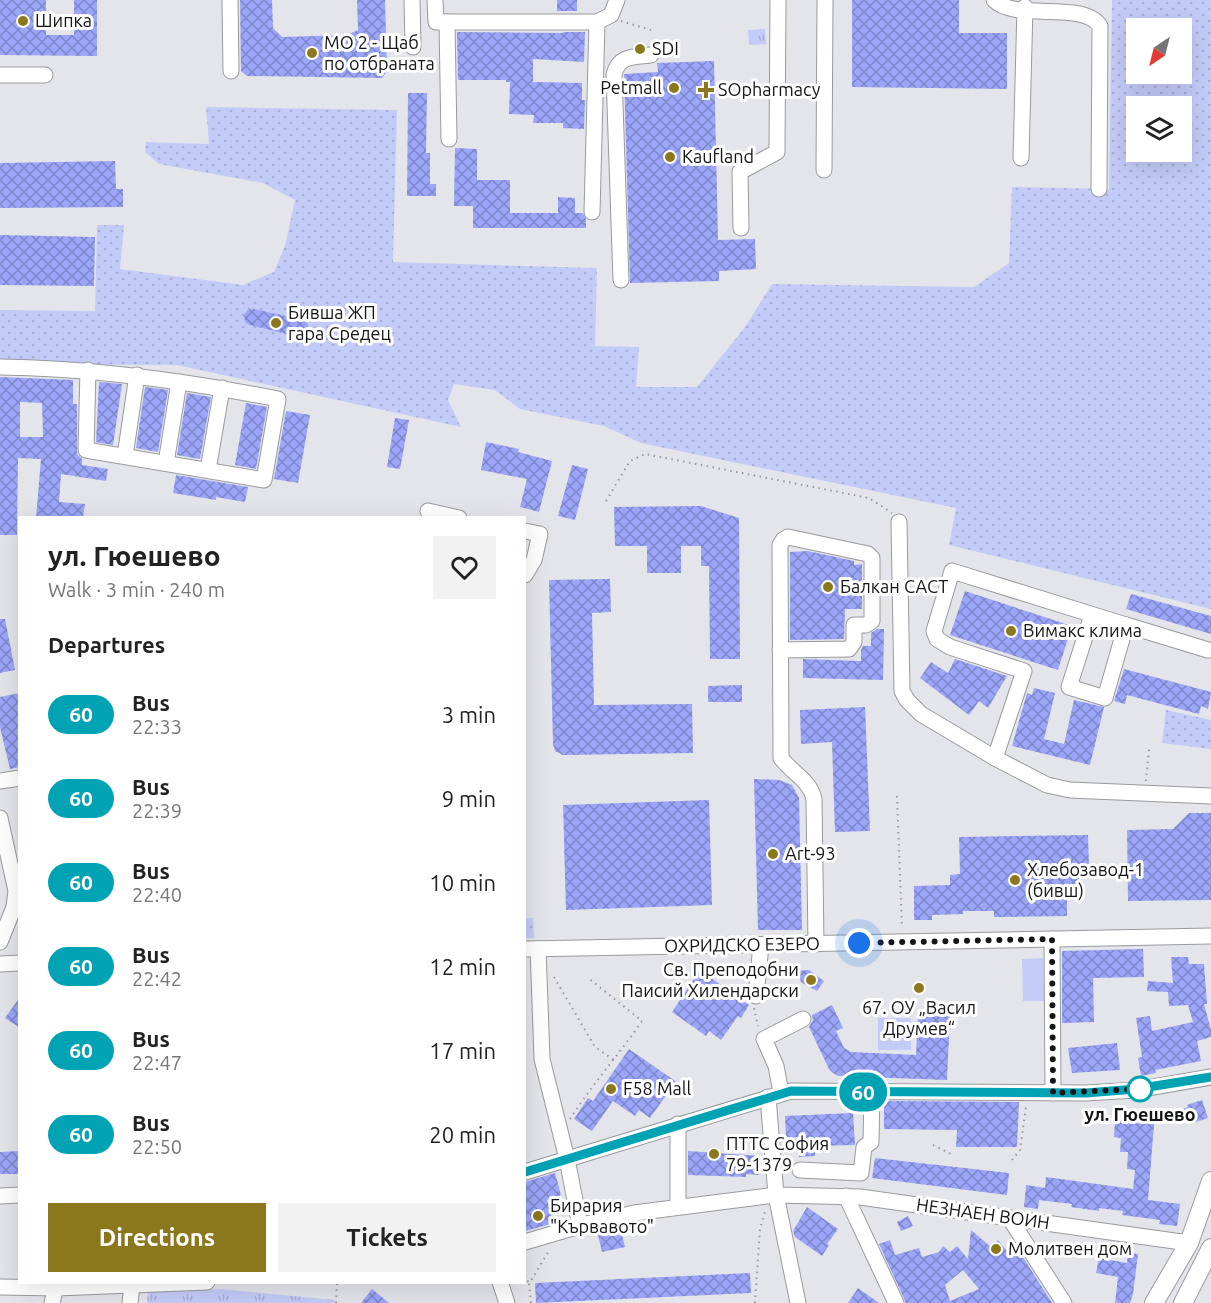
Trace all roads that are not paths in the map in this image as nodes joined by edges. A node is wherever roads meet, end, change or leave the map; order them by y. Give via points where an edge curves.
1 (230, 0) edge
2 (412, 0) edge
3 (435, 0) edge
4 (617, 0) edge
5 (778, 0) edge
6 (825, 0) edge
7 (994, 0) edge
8 (1025, 7) junction
9 (447, 22) junction
10 (597, 22) junction
11 (413, 47) dead end
12 (651, 55) dead end
13 (231, 71) dead end
14 (0, 75) edge
15 (45, 75) dead end
16 (448, 140) dead end
17 (1022, 158) dead end
18 (824, 170) dead end
19 (1099, 189) dead end
20 (592, 212) dead end
21 (741, 228) dead end
22 (621, 280) dead end
23 (0, 367) edge
24 (88, 370) junction
25 (137, 375) junction
26 (179, 382) junction
27 (222, 388) junction
28 (125, 456) junction
29 (166, 464) junction
30 (208, 470) junction
31 (428, 511) dead end
32 (450, 516) edge
33 (899, 522) road end
34 (526, 531) edge
35 (526, 573) edge
36 (1092, 615) junction
37 (1126, 625) junction
38 (780, 650) junction
39 (1208, 650) dead end
40 (995, 758) junction
41 (18, 778) edge
42 (0, 781) edge
43 (1211, 796) edge
44 (0, 818) edge
45 (1211, 936) edge
46 (1052, 939) junction
47 (0, 942) edge
48 (816, 944) junction
49 (761, 945) junction
50 (532, 949) edge
51 (18, 963) edge
52 (0, 964) edge
53 (756, 996) road end
54 (803, 1019) dead end
55 (1211, 1077) edge
56 (872, 1092) junction
57 (1053, 1093) junction
58 (775, 1095) junction
59 (678, 1124) junction
60 (567, 1159) junction
61 (800, 1170) dead end
62 (526, 1172) edge
63 (1211, 1181) edge
64 (776, 1195) junction
65 (0, 1196) edge
66 (18, 1196) edge
67 (846, 1196) junction
68 (678, 1206) junction
69 (1010, 1219) junction
70 (580, 1226) junction
71 (526, 1242) edge
72 (1189, 1243) junction
73 (1211, 1248) edge
74 (93, 1284) edge
75 (157, 1284) edge
76 (501, 1284) edge
77 (57, 1285) edge
78 (132, 1285) junction
79 (0, 1287) edge
80 (52, 1303) edge
81 (130, 1303) edge
82 (507, 1303) edge
83 (798, 1303) edge
84 (896, 1303) edge
85 (1064, 1303) edge
86 (1154, 1303) edge
87 (1183, 1303) edge

1 - 13 street
2 - 11 street
3 - 9 street via 436,22
4 - 10 street via 611,15
5 - 21 street via 777,152 740,172
6 - 18 street
7 - 8 street via 1005,6
8 - 17 street
8 - 19 street via 1076,8 1091,14 1101,26
9 - 10 street
9 - 16 street
10 - 20 street
12 - 22 street via 624,58 614,75
14 - 15 street
23 - 24 street
24 - 25 street
24 - 28 street via 86,450
25 - 26 street
25 - 28 street
26 - 27 street
26 - 29 street
27 - 30 street
27 - 30 street via 278,399 264,480
28 - 29 street
29 - 30 street
31 - 32 street
33 - 40 street via 902,691 921,714
34 - 35 street via 540,534 534,560
36 - 37 street
36 - 37 street via 1069,687 1105,698
36 - 40 street via 952,571 934,631 937,639 1024,671
37 - 39 street
38 - 38 street via 849,649 854,642 854,625 872,621 872,558 868,554 788,537 783,540
38 - 48 street via 781,758 812,790 814,799
40 - 43 street via 1047,784 1070,790
41 - 42 street
44 - 47 street via 16,891
45 - 46 street, ОХРИДСКО ЕЗЕРО
46 - 48 street, ОХРИДСКО ЕЗЕРО
46 - 57 street
48 - 49 street, ОХРИДСКО ЕЗЕРО
49 - 50 street, ОХРИДСКО ЕЗЕРО
49 - 53 street
50 - 60 street via 542,1059
51 - 52 street
54 - 58 street via 764,1039 776,1066
55 - 57 street via 1136,1089
56 - 57 street
56 - 58 street via 802,1090
56 - 61 street via 871,1143 864,1147 861,1173
58 - 59 street
58 - 64 street
59 - 60 street
59 - 68 street
60 - 62 street
60 - 70 street
63 - 72 main road
64 - 67 street, НЕЗНАЕН ВОИН
64 - 68 street, НЕЗНАЕН ВОИН
64 - 83 street
65 - 66 street
67 - 69 street, НЕЗНАЕН ВОИН
67 - 84 street
68 - 70 street, НЕЗНАЕН ВОИН
69 - 72 street, НЕЗНАЕН ВОИН
69 - 85 street
70 - 71 street, НЕЗНАЕН ВОИН
72 - 86 main road
73 - 87 main road
74 - 77 street
74 - 78 street
75 - 78 street
76 - 82 street
77 - 79 street
77 - 80 street
78 - 81 street

